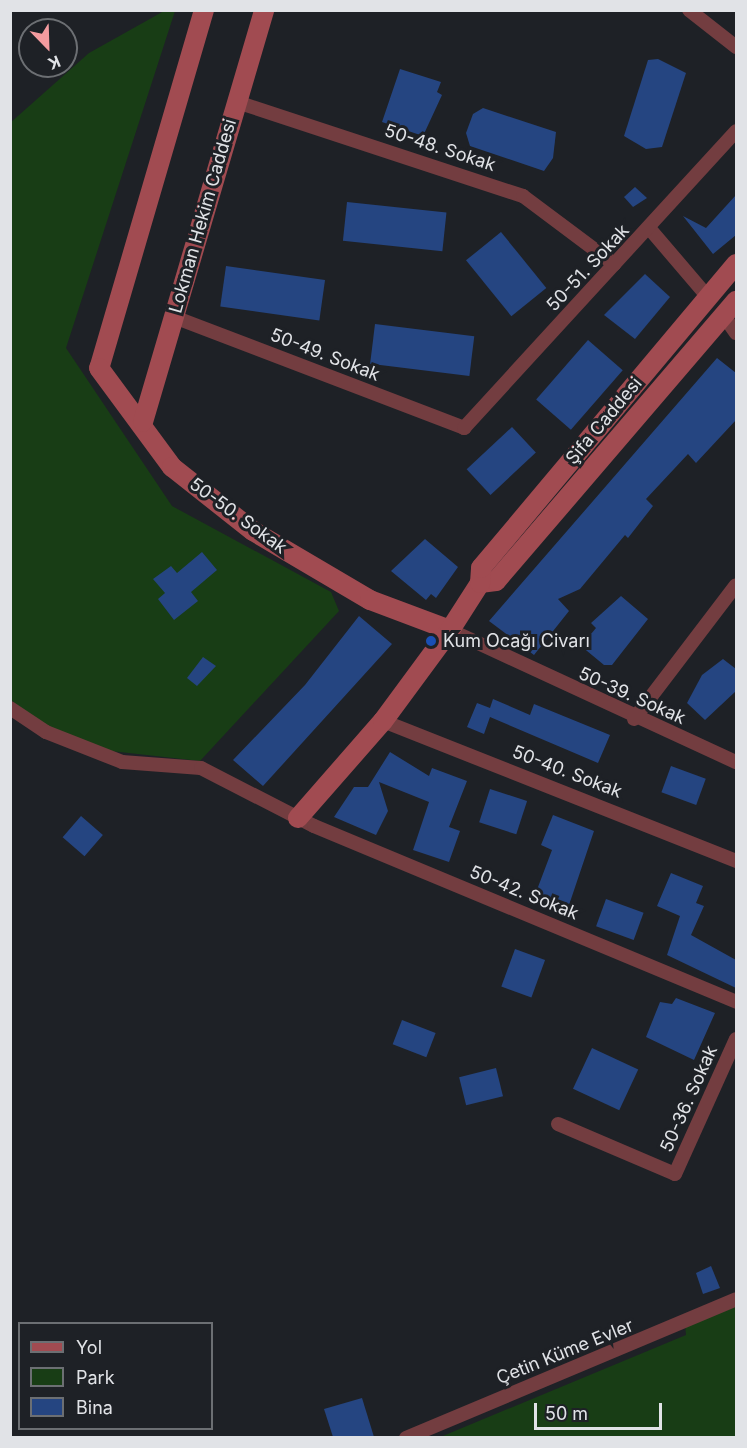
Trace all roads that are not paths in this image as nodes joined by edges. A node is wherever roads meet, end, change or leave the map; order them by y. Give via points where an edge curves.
1 (204, 10) edge
2 (264, 10) edge
3 (689, 10) edge
4 (736, 47) edge
5 (237, 102) junction
6 (736, 131) edge
7 (650, 228) junction
8 (614, 264) junction
9 (736, 264) edge
10 (708, 297) junction
11 (730, 309) edge
12 (174, 317) junction
13 (736, 333) edge
14 (143, 422) junction
15 (464, 428) joint
16 (480, 583) junction
17 (736, 585) edge
18 (450, 630) junction
19 (10, 708) edge
20 (634, 719) junction
21 (383, 721) junction
22 (736, 762) edge
23 (298, 818) junction
24 (736, 861) edge
25 (736, 1002) edge
26 (736, 1039) edge
27 (558, 1124) dead end
28 (736, 1299) edge
29 (406, 1437) edge

1 - 14 street, 50-50. Sokak via 99,368
2 - 5 street, Lokman Hekim Caddesi
3 - 4 street
5 - 8 street, 50-48. Sokak via 523,196
5 - 12 street, Lokman Hekim Caddesi
6 - 7 street, 50-51. Sokak
7 - 8 street, 50-51. Sokak
7 - 10 street
8 - 15 street, 50-51. Sokak
9 - 10 street, Şifa Caddesi
10 - 16 street, Şifa Caddesi via 481,568
11 - 13 street
11 - 16 street, Şifa Caddesi via 496,581
12 - 14 street, Lokman Hekim Caddesi
12 - 15 street, 50-49. Sokak
14 - 18 street, 50-50. Sokak via 172,467 254,531 370,600
16 - 18 street, Şifa Caddesi
17 - 20 street
18 - 20 street, 50-39. Sokak
18 - 21 street, Şifa Caddesi
19 - 23 street, 50-42. Sokak via 46,732 122,762 201,768
20 - 22 street, 50-39. Sokak
21 - 23 street, Şifa Caddesi
21 - 24 street, 50-40. Sokak
23 - 25 street, 50-42. Sokak
26 - 27 street, 50-36. Sokak via 675,1174
28 - 29 street, Çetin Küme Evler

